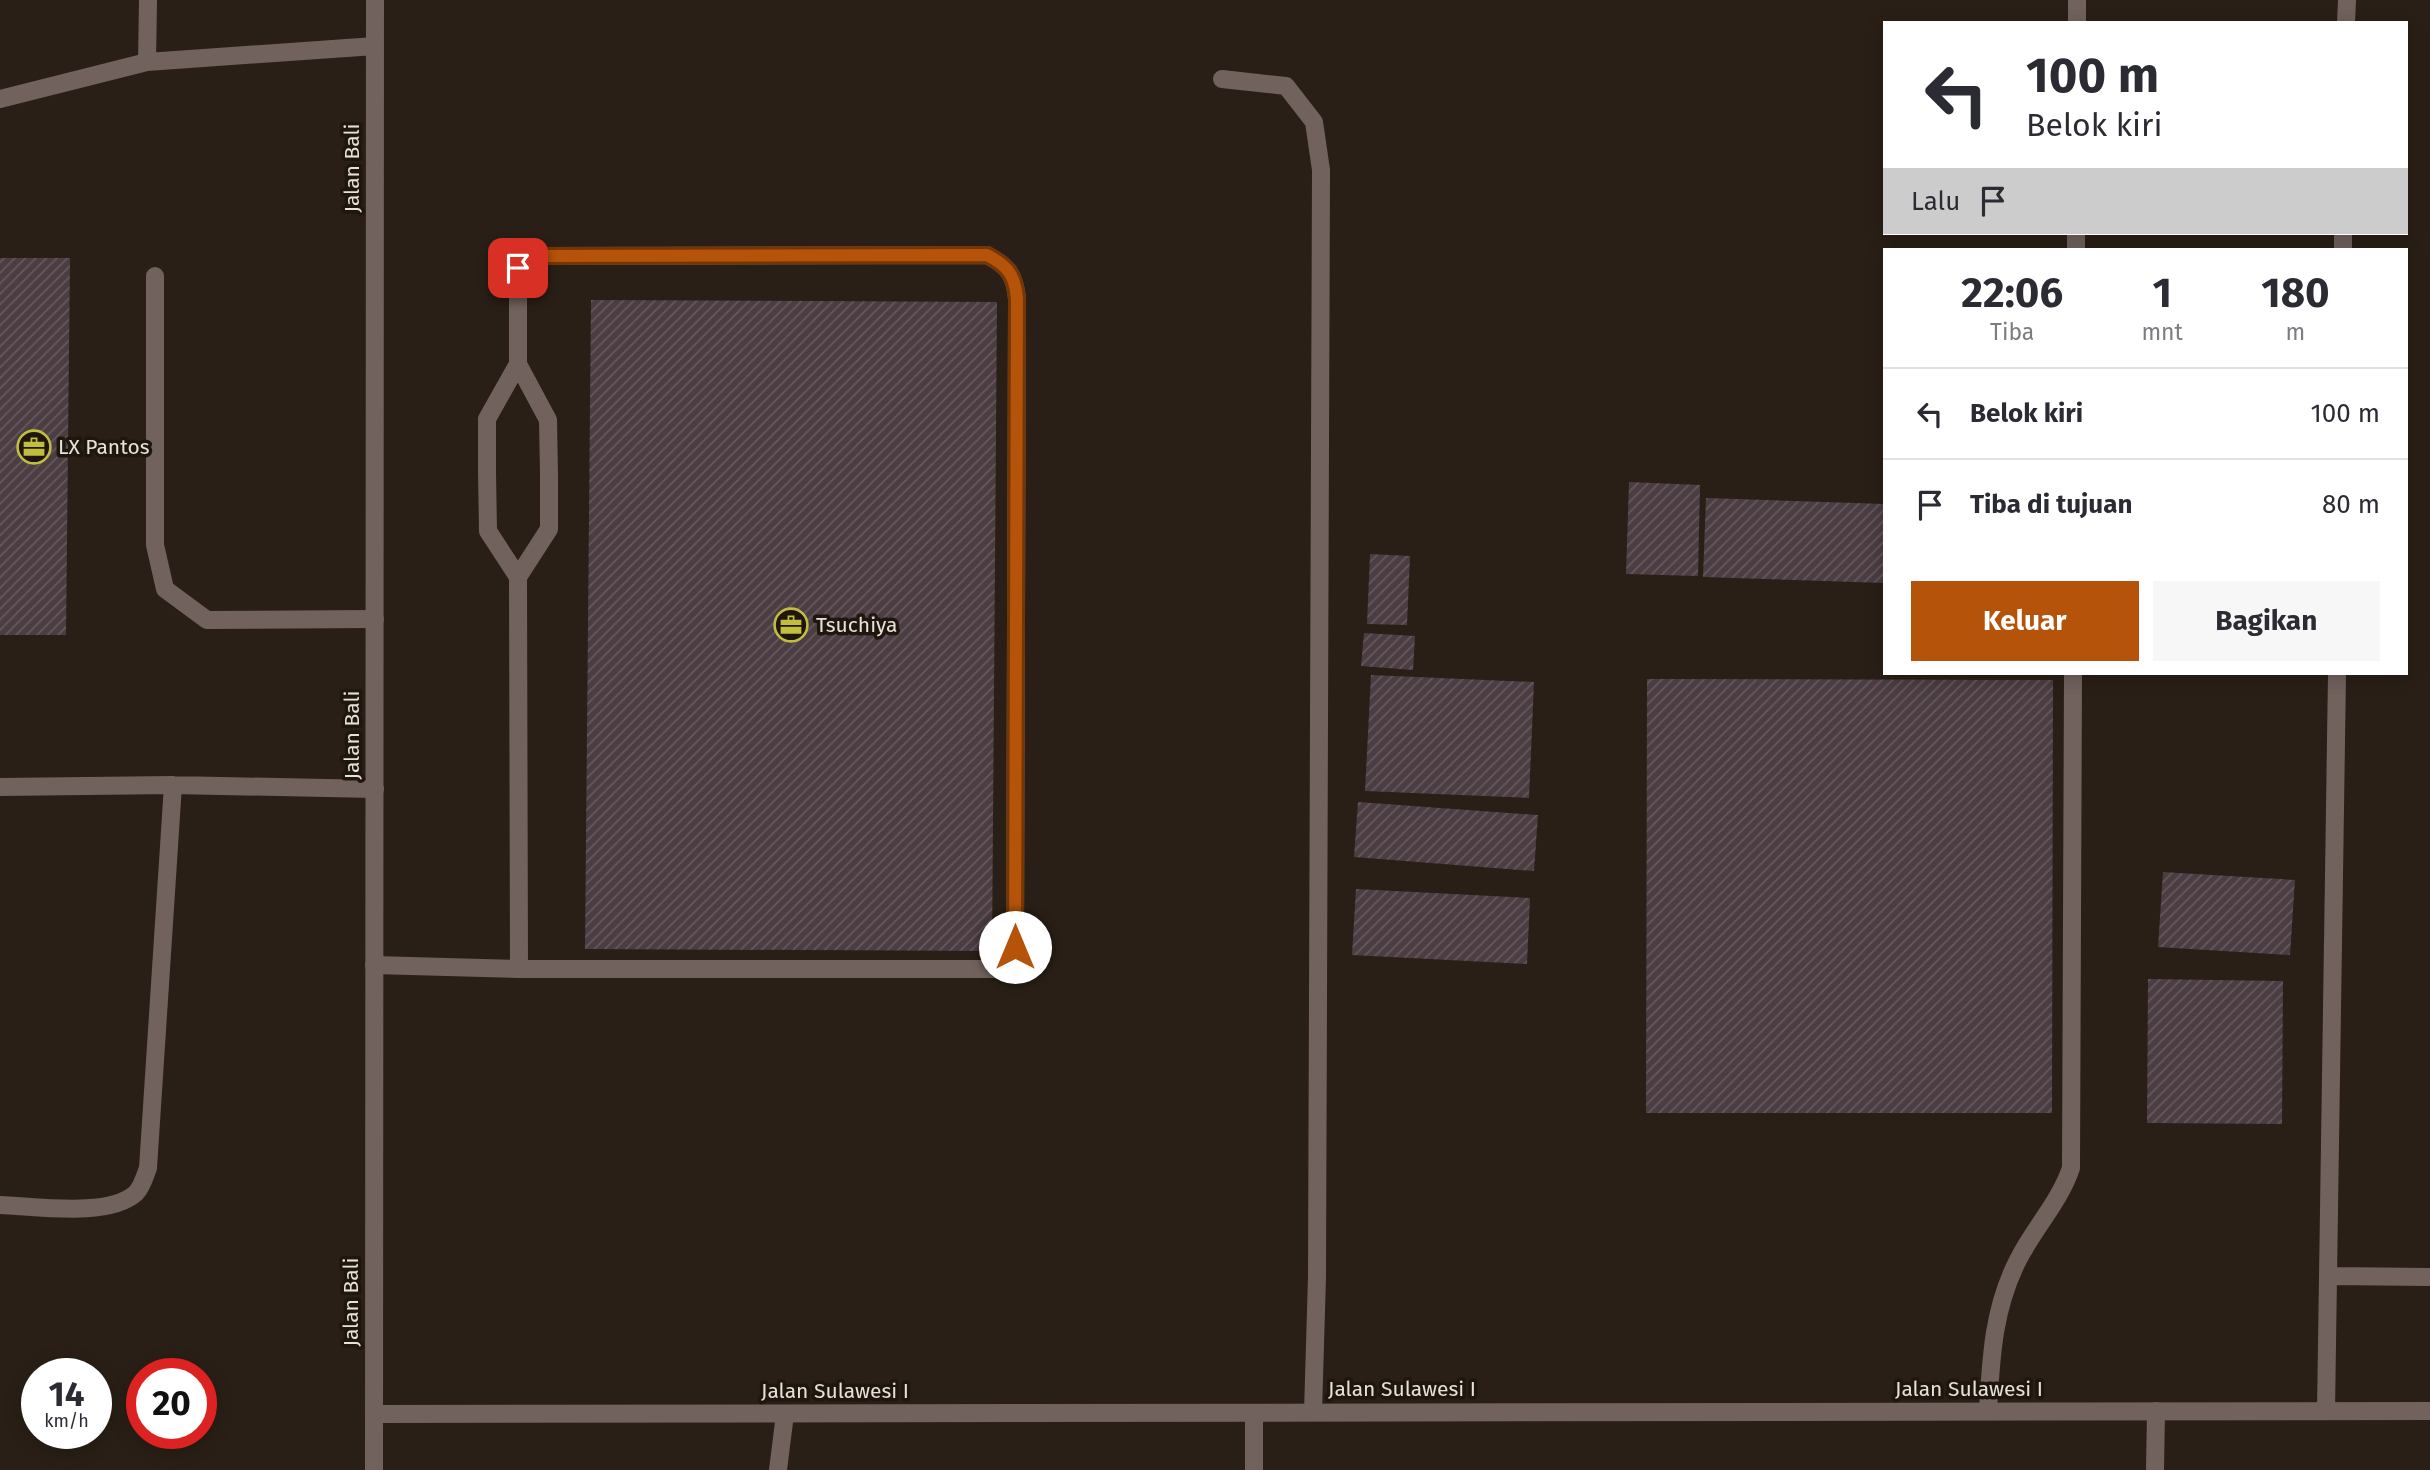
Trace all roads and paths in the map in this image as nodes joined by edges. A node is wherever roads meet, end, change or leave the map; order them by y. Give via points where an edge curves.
1 (148, 0) edge
2 (375, 0) edge
3 (2077, 0) edge
4 (2347, 0) edge
5 (2077, 21) edge
6 (2346, 21) edge
7 (375, 46) junction
8 (148, 62) junction
9 (1222, 79) dead end
10 (0, 99) edge
11 (155, 276) dead end
12 (518, 365) junction
13 (518, 577) junction
14 (375, 619) junction
15 (2073, 675) edge
16 (2337, 675) edge
17 (173, 785) junction
18 (0, 787) edge
19 (375, 789) junction
20 (374, 965) junction
21 (519, 969) junction
22 (0, 1205) edge
23 (2329, 1276) junction
24 (2430, 1278) edge
25 (1988, 1411) junction
26 (2156, 1411) junction
27 (2326, 1411) junction
28 (2430, 1411) edge
29 (1313, 1412) junction
30 (1254, 1413) junction
31 (374, 1414) junction
32 (785, 1414) junction
33 (374, 1470) edge
34 (778, 1470) edge
35 (1254, 1470) edge
36 (2155, 1470) edge

1 - 8 street
2 - 7 street, Jalan Bali
3 - 5 street
4 - 6 street
7 - 8 street
7 - 14 street, Jalan Bali
8 - 10 street
9 - 29 street via 1286,86 1314,122 1321,170
11 - 14 street via 155,545 164,589 207,620
12 - 13 street via 548,420 549,529
12 - 13 street via 487,419 488,531
12 - 21 street via 518,268 526,258 987,255 1005,265 1015,280 1015,947 1009,959 995,969
13 - 21 street
14 - 19 street, Jalan Bali
15 - 25 street via 2071,1168 2063,1192 2018,1260 2002,1297 1992,1337
16 - 23 street
17 - 18 street
17 - 19 street
17 - 22 street via 148,1168 138,1192 98,1208
19 - 20 street, Jalan Bali
20 - 21 street
20 - 31 street, Jalan Bali
23 - 24 street
23 - 27 street
25 - 26 street, Jalan Sulawesi I
25 - 29 street, Jalan Sulawesi I
26 - 27 street, Jalan Sulawesi I
26 - 36 street
27 - 28 street, Jalan Sulawesi I
29 - 30 street, Jalan Sulawesi I
30 - 32 street, Jalan Sulawesi I
30 - 35 street
31 - 32 street, Jalan Sulawesi I
31 - 33 street, Jalan Bali
32 - 34 street

